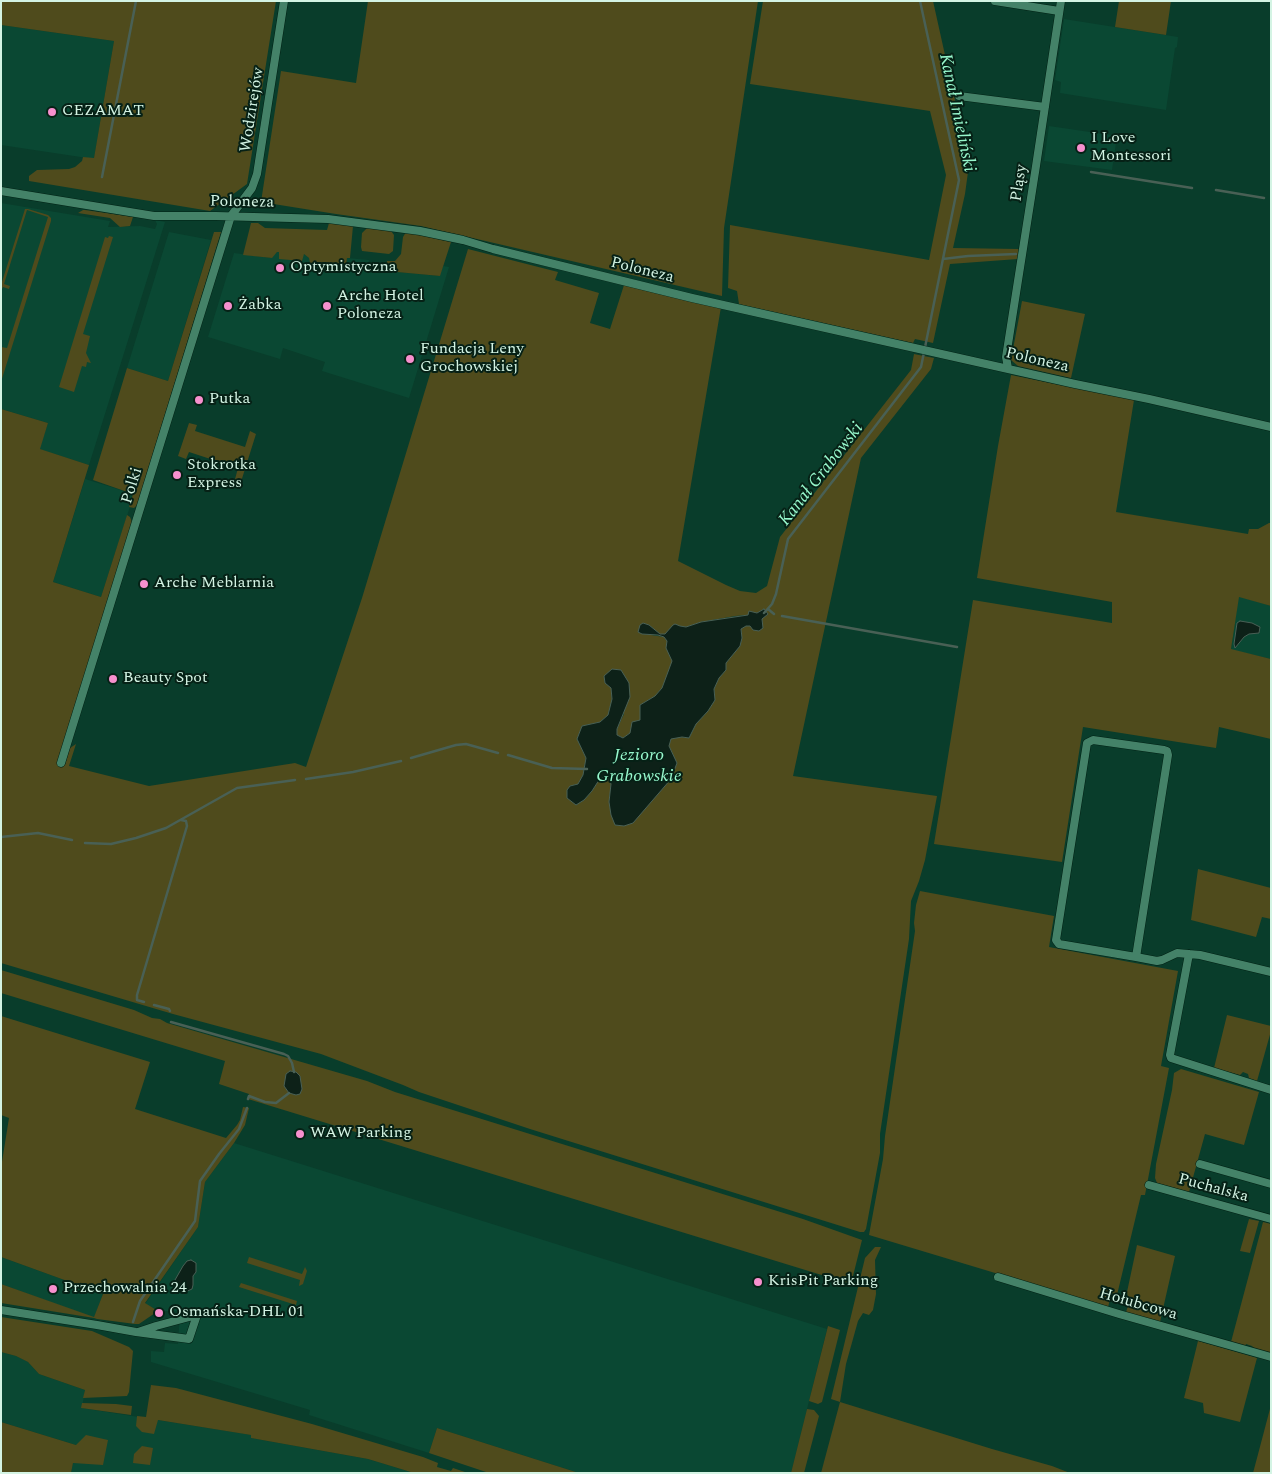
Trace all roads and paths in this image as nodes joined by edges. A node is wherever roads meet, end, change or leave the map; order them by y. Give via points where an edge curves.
1 (284, 1) edge
2 (995, 1) edge
3 (1061, 1) edge
4 (1059, 11) junction
5 (959, 96) dead end
6 (1045, 107) junction
7 (1, 191) edge
8 (231, 216) junction
9 (1008, 368) junction
10 (1271, 427) edge
11 (61, 763) dead end
12 (1189, 954) junction
13 (1136, 957) junction
14 (1271, 972) edge
15 (1271, 1090) edge
16 (1200, 1164) dead end
17 (1271, 1184) edge
18 (1149, 1185) dead end
19 (1271, 1218) edge
20 (998, 1277) dead end
21 (1, 1310) edge
22 (136, 1332) junction
23 (1271, 1357) edge

1 - 8 street, Wodzirejów via 257,174 252,188
2 - 4 street
3 - 4 street, Pląsy
4 - 6 street, Pląsy
5 - 6 street
6 - 9 street, Pląsy via 1006,357
7 - 8 street, Poloneza via 154,216
8 - 9 street, Poloneza via 328,219 420,231 692,298
8 - 11 street, Polki
9 - 10 street, Poloneza
12 - 13 street via 1177,954 1162,960
12 - 14 street
12 - 15 street via 1170,1055 1172,1059
13 - 13 street via 1059,944 1056,940 1087,743 1093,740 1164,750 1168,755
16 - 17 street
18 - 19 street, Puchalska
20 - 23 street, Hołubcowa
21 - 22 street
22 - 22 street via 156,1326 197,1315 189,1339

